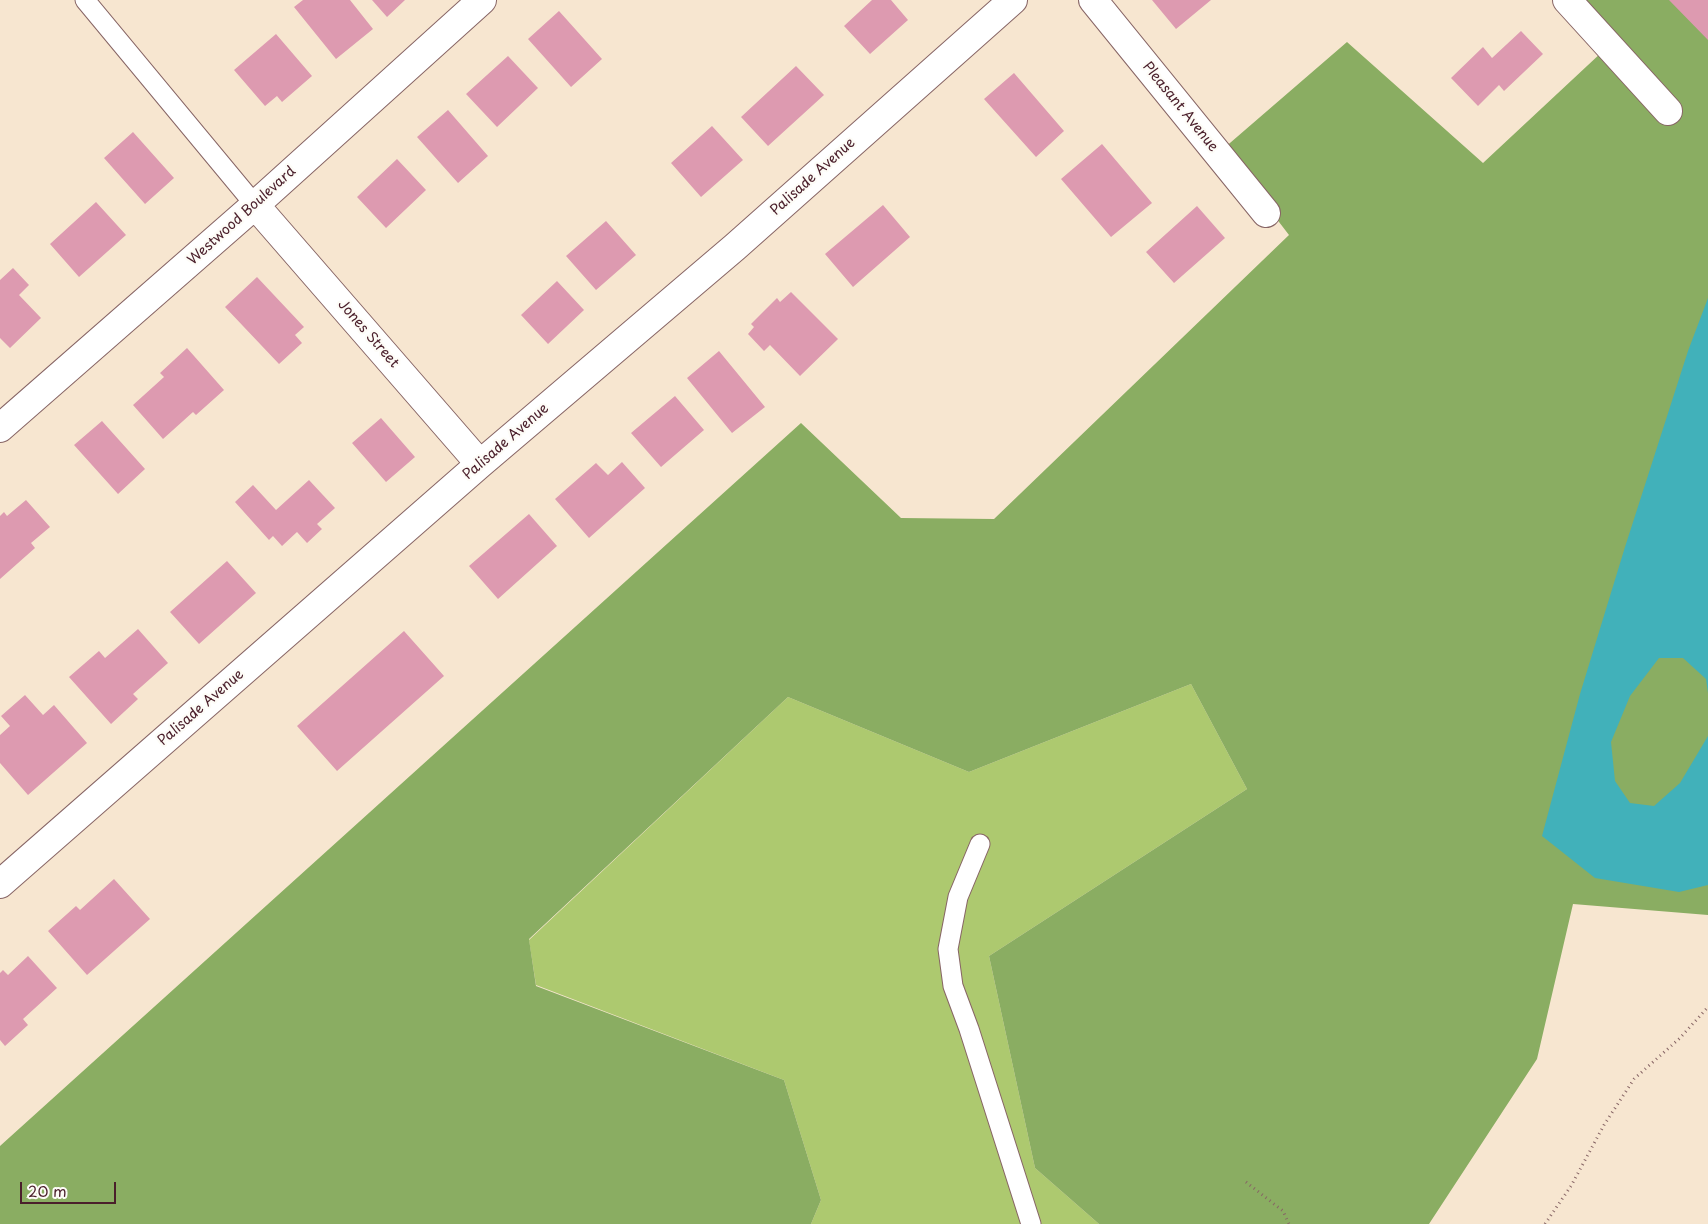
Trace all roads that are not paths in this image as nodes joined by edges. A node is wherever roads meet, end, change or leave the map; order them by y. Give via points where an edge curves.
1 (85, 0) edge
2 (482, 0) edge
3 (1013, 0) edge
4 (1093, 0) edge
5 (1567, 0) edge
6 (1668, 111) dead end
7 (256, 205) junction
8 (1266, 213) dead end
9 (2, 424) edge
10 (480, 464) junction
11 (980, 844) dead end
12 (0, 884) edge
13 (1031, 1224) edge

1 - 7 lane
2 - 7 street, Westwood Boulevard
3 - 10 street, Palisade Avenue via 735,247
4 - 8 street, Pleasant Avenue
5 - 6 street
7 - 9 street, Westwood Boulevard
7 - 10 street, Jones Street
10 - 12 street, Palisade Avenue
11 - 13 lane via 958,897 948,949 953,986

